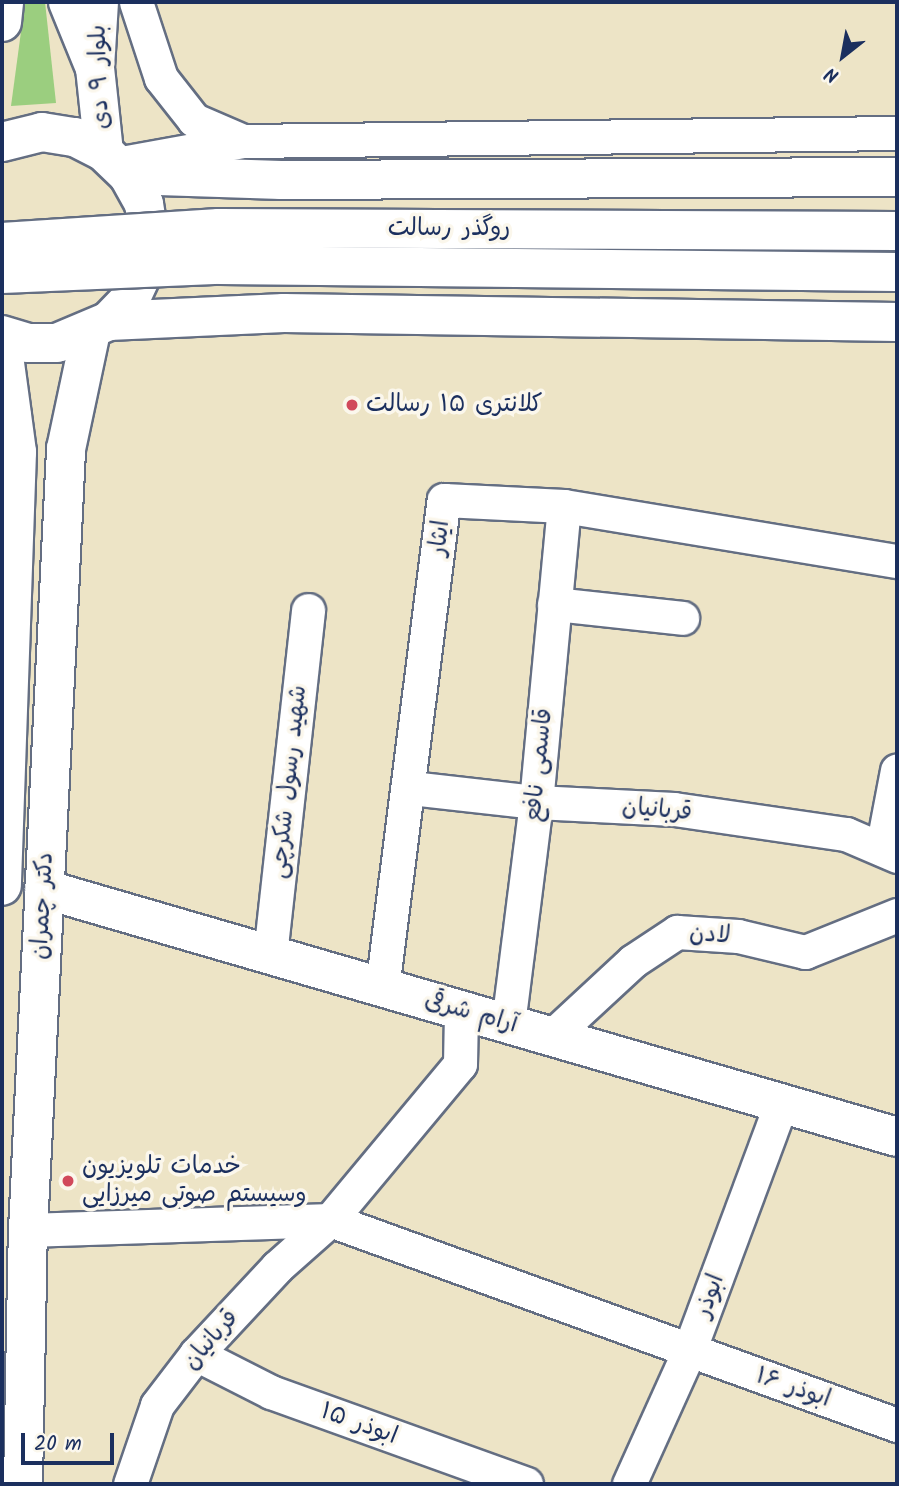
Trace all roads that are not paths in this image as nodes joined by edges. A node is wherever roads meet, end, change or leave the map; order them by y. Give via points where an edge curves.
1 (4, 2) edge
2 (68, 2) edge
3 (99, 2) edge
4 (136, 2) edge
5 (2, 22) edge
6 (95, 68) junction
7 (897, 133) edge
8 (243, 141) junction
9 (2, 142) edge
10 (116, 163) junction
11 (897, 177) edge
12 (281, 180) junction
13 (897, 231) edge
14 (2, 243) edge
15 (897, 272) edge
16 (2, 274) edge
17 (284, 313) junction
18 (897, 322) edge
19 (100, 326) junction
20 (2, 335) edge
21 (2, 341) edge
22 (7, 413) edge
23 (564, 506) junction
24 (897, 561) edge
25 (554, 604) junction
26 (308, 610) dead end
27 (682, 618) dead end
28 (897, 771) edge
29 (411, 788) junction
30 (536, 802) junction
31 (890, 853) edge
32 (2, 861) edge
33 (2, 886) edge
34 (44, 890) junction
35 (897, 915) edge
36 (270, 955) junction
37 (382, 988) junction
38 (461, 1011) junction
39 (508, 1024) junction
40 (551, 1037) junction
41 (781, 1103) junction
42 (897, 1137) edge
43 (330, 1220) junction
44 (29, 1230) junction
45 (689, 1351) junction
46 (196, 1353) junction
47 (897, 1425) edge
48 (23, 1484) edge
49 (130, 1484) edge
50 (526, 1484) edge
51 (629, 1484) edge

1 - 5 main road
2 - 6 main road
3 - 6 main road, بلوار ۹ دی
4 - 8 street via 161,78 194,120
6 - 10 main road, بلوار ۹ دی
7 - 8 street via 315,144
8 - 10 street
9 - 10 main road via 42,132 75,137
10 - 12 main road
10 - 19 main road via 144,204 148,247 145,268 131,298
11 - 12 main road
12 - 17 main road via 263,207 254,243 264,283
13 - 14 main road, روگذر رسالت, bridge via 219,228
15 - 16 main road, روگذر رسالت, bridge via 220,265
17 - 18 main road
17 - 19 main road
19 - 20 main road via 57,343
19 - 34 main road, دکتر چمران via 66,449
21 - 22 main road, دکتر چمران
22 - 32 main road, دکتر چمران via 17,452
23 - 24 street, ایثار
23 - 25 street, قاسمی نافع
23 - 29 street, ایثار via 444,500
25 - 27 street
25 - 30 street, قاسمی نافع
26 - 36 street, شهید رسول شکرچی
28 - 31 street
29 - 30 street, قربانیان
29 - 37 street, ایثار
30 - 31 street, قربانیان via 674,809 846,834
30 - 39 street, قاسمی نافع
32 - 33 main road, دکتر چمران
34 - 36 main road, آرام شرقی
34 - 44 main road, دکتر چمران
35 - 40 street, لادن via 805,952 738,936 677,932 633,961
36 - 37 main road, آرام شرقی
37 - 38 main road, آرام شرقی
38 - 39 main road, آرام شرقی
38 - 43 street, قربانیان via 460,1064
39 - 40 main road, آرام شرقی
40 - 41 main road, آرام شرقی
41 - 42 main road, آرام شرقی
41 - 45 street, ابوذر
43 - 44 street
43 - 45 street
43 - 46 street, قربانیان via 277,1267
44 - 48 main road, دکتر چمران
45 - 47 street, ابوذر ۱۶
45 - 51 street, ابوذر
46 - 49 street, قربانیان via 157,1405
46 - 50 street, ابوذر ۱۵ via 271,1392

